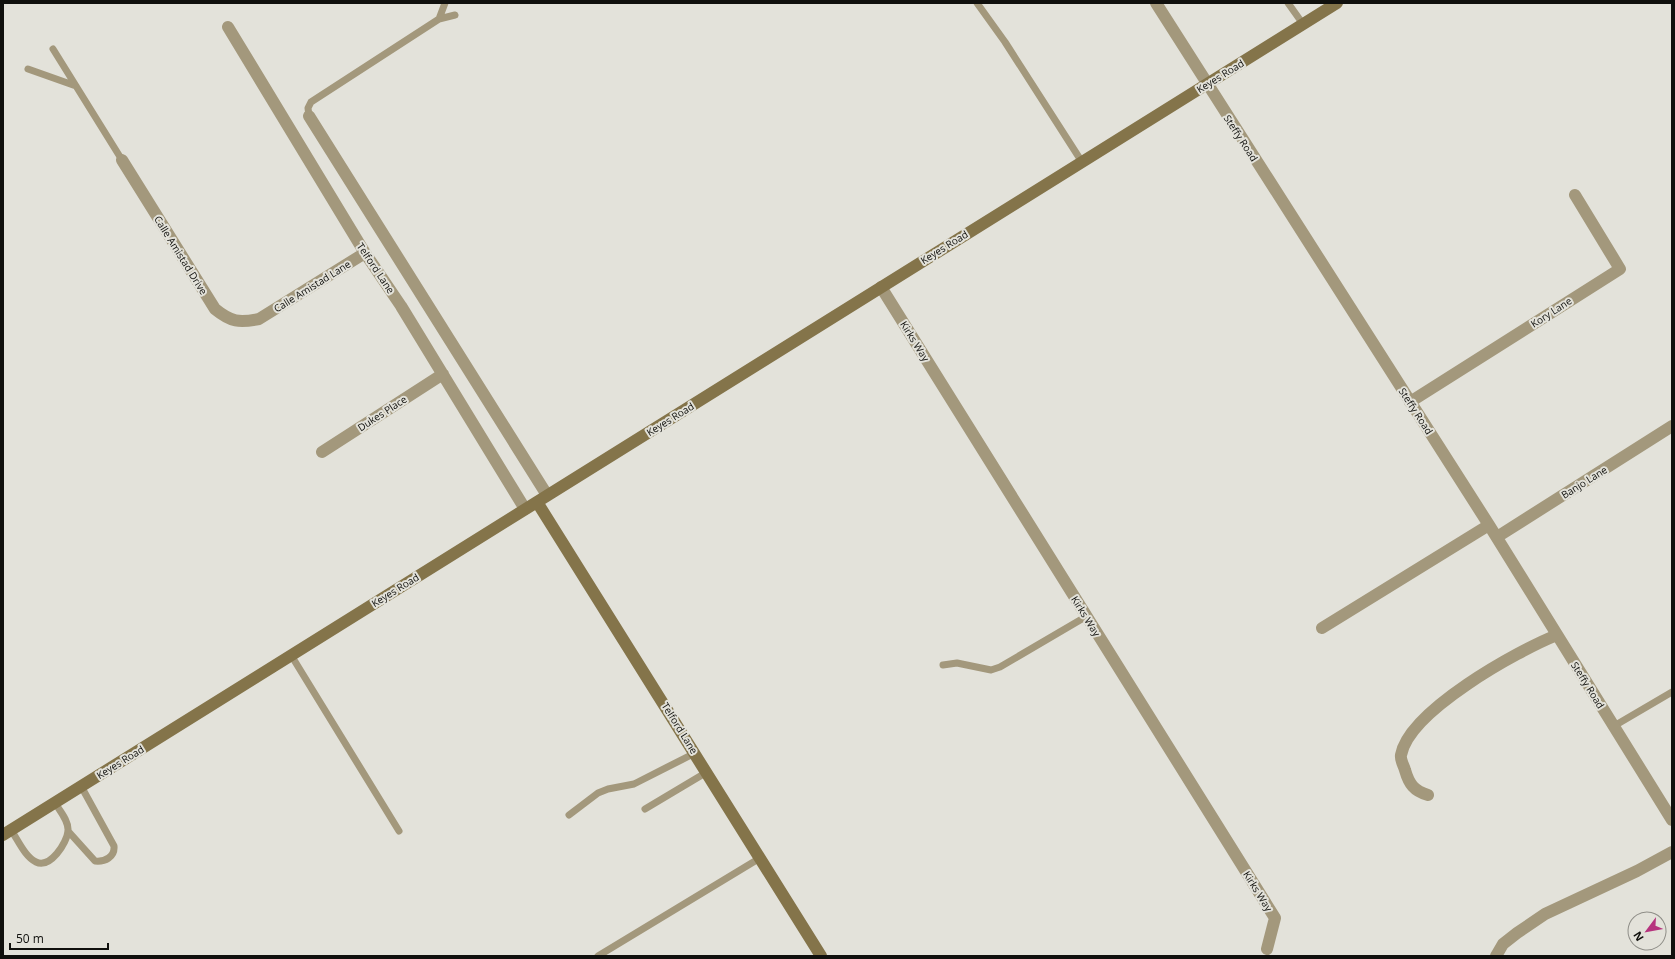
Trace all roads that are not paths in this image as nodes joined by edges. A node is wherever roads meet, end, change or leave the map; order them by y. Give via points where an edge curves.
1 (445, 3) edge
2 (977, 3) edge
3 (1156, 3) edge
4 (1288, 3) edge
5 (1337, 3) edge
6 (455, 16) dead end
7 (439, 19) junction
8 (1303, 24) junction
9 (228, 27) dead end
10 (53, 49) dead end
11 (28, 69) dead end
12 (1207, 85) junction
13 (76, 86) junction
14 (309, 116) joint
15 (122, 160) joint
16 (1082, 162) junction
17 (1575, 196) dead end
18 (365, 253) junction
19 (881, 286) junction
20 (259, 319) joint
21 (443, 374) junction
22 (1410, 402) junction
23 (1672, 426) edge
24 (322, 452) dead end
25 (542, 499) junction
26 (525, 509) junction
27 (1489, 525) junction
28 (1497, 537) junction
29 (1086, 616) junction
30 (1322, 628) dead end
31 (1557, 635) junction
32 (291, 655) junction
33 (944, 665) dead end
34 (1672, 692) edge
35 (1614, 726) junction
36 (695, 753) junction
37 (707, 772) junction
38 (81, 786) junction
39 (1428, 795) dead end
40 (55, 803) junction
41 (645, 809) dead end
42 (569, 815) dead end
43 (1672, 820) edge
44 (68, 831) junction
45 (399, 831) dead end
46 (7, 833) edge
47 (1672, 852) edge
48 (760, 858) junction
49 (1267, 949) dead end
50 (598, 956) edge
51 (821, 956) edge
52 (1496, 956) edge

1 - 7 lane
2 - 16 lane
3 - 12 street, Steffy Road
4 - 8 lane
5 - 8 street, Keyes Road
6 - 7 lane
7 - 14 lane via 312,102 308,108
8 - 12 street, Keyes Road
9 - 18 street, Telford Lane
10 - 13 lane
11 - 13 lane
12 - 16 street, Keyes Road
12 - 22 street, Steffy Road
13 - 15 lane
14 - 25 street, Telford Lane
15 - 20 street, Calle Amistad Drive via 215,309 226,318 245,322
16 - 19 street, Keyes Road
17 - 22 street, Kory Lane via 1620,269
18 - 20 street, Calle Amistad Lane
18 - 21 street, Telford Lane
19 - 25 street, Keyes Road
19 - 29 street, Kirks Way
21 - 24 street, Dukes Place
21 - 26 street, Telford Lane
22 - 27 street, Steffy Road
23 - 28 street, Banjo Lane
25 - 26 street, Keyes Road
25 - 36 street, Telford Lane
26 - 32 street, Keyes Road
27 - 28 street, Steffy Road
27 - 30 street
28 - 31 street, Steffy Road
29 - 33 lane via 1000,667 991,670 957,663
29 - 49 street, Kirks Way via 1275,918
31 - 35 street, Steffy Road
31 - 39 street via 1538,642 1468,684 1444,701 1409,736 1401,756 1409,783 1418,792
32 - 38 street, Keyes Road
32 - 45 lane
34 - 35 lane
35 - 43 street, Steffy Road
36 - 37 street, Telford Lane
36 - 42 lane via 634,784 598,793
37 - 41 lane
37 - 48 street, Telford Lane
38 - 40 street, Keyes Road
38 - 44 lane via 115,851 111,858 101,862 95,861
40 - 44 lane via 66,821
40 - 46 street, Keyes Road
44 - 46 lane via 61,849 54,858 44,863 37,863 30,858
47 - 52 street via 1545,914 1517,932 1503,944
48 - 50 lane
48 - 51 street, Telford Lane

